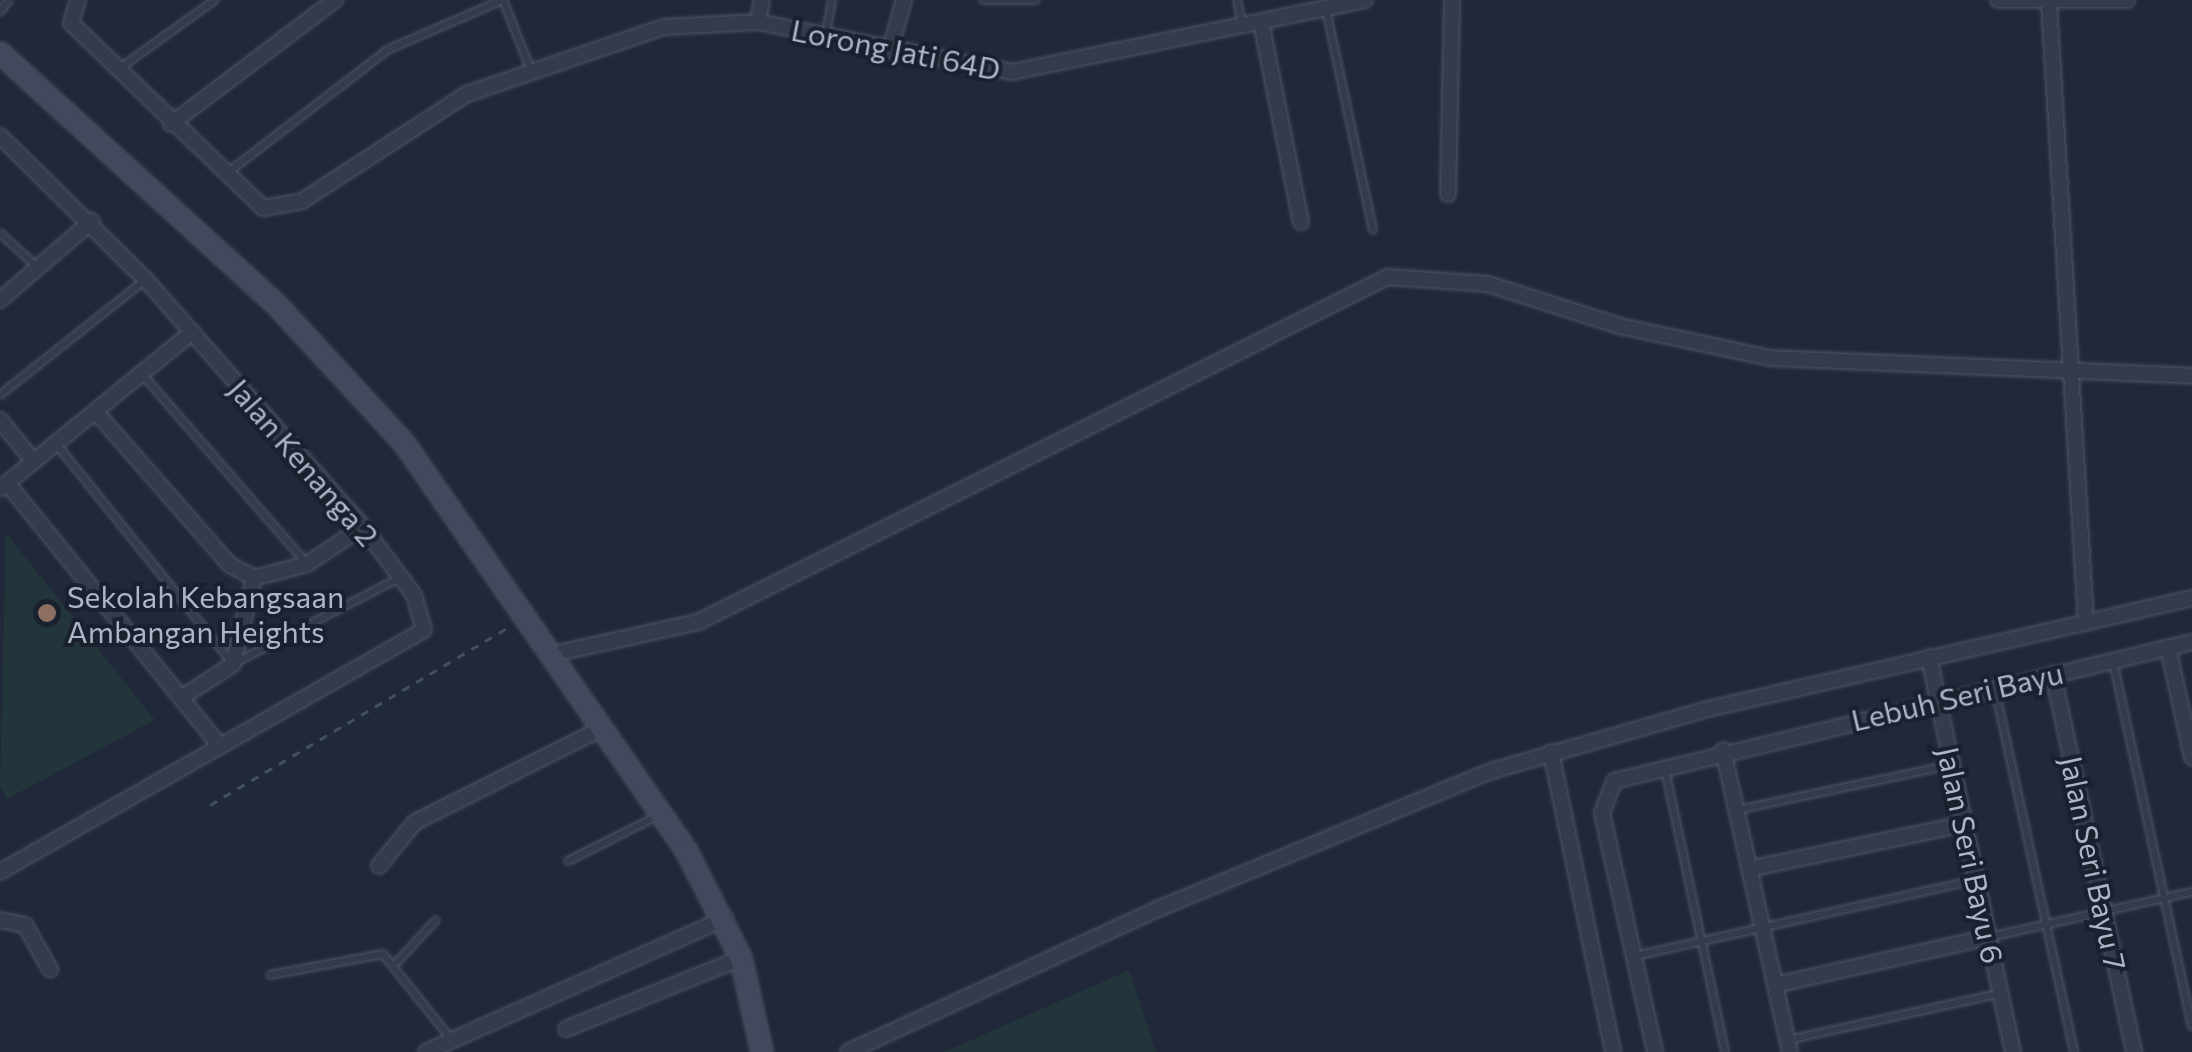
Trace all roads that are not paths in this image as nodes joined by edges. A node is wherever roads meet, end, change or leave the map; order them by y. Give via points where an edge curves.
1 (8, 0) edge
2 (215, 0) edge
3 (335, 0) edge
4 (502, 0) edge
5 (762, 0) edge
6 (832, 0) edge
7 (904, 0) edge
8 (983, 0) edge
9 (1036, 0) edge
10 (1237, 0) edge
11 (1365, 0) edge
12 (1452, 0) edge
13 (1998, 0) edge
14 (2127, 0) edge
15 (2108, 1) edge
16 (2040, 2) edge
17 (73, 6) edge
18 (1326, 7) junction
19 (0, 12) edge
20 (758, 22) junction
21 (1261, 22) junction
22 (1243, 26) junction
23 (826, 36) junction
24 (890, 50) junction
25 (0, 53) edge
26 (530, 68) junction
27 (115, 71) junction
28 (171, 124) junction
29 (0, 136) edge
30 (225, 175) junction
31 (1448, 194) dead end
32 (92, 221) junction
33 (1302, 222) dead end
34 (1373, 230) dead end
35 (0, 233) edge
36 (39, 268) junction
37 (146, 280) junction
38 (0, 300) edge
39 (192, 332) junction
40 (142, 373) junction
41 (2075, 376) junction
42 (2192, 376) edge
43 (0, 395) edge
44 (96, 412) junction
45 (0, 420) edge
46 (56, 444) junction
47 (34, 462) junction
48 (4, 486) edge
49 (363, 527) junction
50 (308, 564) junction
51 (254, 578) junction
52 (400, 578) junction
53 (2192, 598) edge
54 (2086, 623) junction
55 (2192, 642) edge
56 (2168, 647) junction
57 (549, 655) junction
58 (1930, 658) junction
59 (2112, 660) junction
60 (234, 664) junction
61 (2053, 674) junction
62 (1995, 687) junction
63 (184, 696) junction
64 (1938, 700) junction
65 (600, 729) junction
66 (220, 746) junction
67 (1722, 750) junction
68 (1551, 752) junction
69 (2192, 756) edge
70 (1664, 762) junction
71 (1952, 764) junction
72 (1736, 810) junction
73 (662, 814) junction
74 (1965, 824) junction
75 (568, 860) dead end
76 (380, 866) dead end
77 (1749, 868) junction
78 (0, 872) edge
79 (1976, 879) junction
80 (2192, 892) edge
81 (2164, 898) junction
82 (2105, 911) junction
83 (725, 918) junction
84 (0, 920) edge
85 (436, 920) dead end
86 (2046, 924) junction
87 (1762, 928) junction
88 (1989, 937) junction
89 (1702, 941) junction
90 (1634, 956) junction
91 (741, 958) junction
92 (397, 962) junction
93 (50, 969) dead end
94 (270, 975) dead end
95 (1775, 985) junction
96 (2001, 993) junction
97 (2192, 1027) edge
98 (566, 1029) dead end
99 (452, 1040) junction
100 (1788, 1046) edge
101 (2011, 1051) edge
102 (426, 1052) edge
103 (762, 1052) edge
104 (848, 1052) edge
105 (1613, 1052) edge
106 (1655, 1052) edge
107 (1725, 1052) edge
108 (2074, 1052) edge
109 (2134, 1052) edge

1 - 19 lane
2 - 27 lane
3 - 28 street
4 - 26 lane
4 - 30 lane via 389,49
5 - 20 street
6 - 23 lane
7 - 24 street
8 - 9 lane
10 - 22 lane
11 - 18 street, Lorong Jati 64D
12 - 31 street
13 - 16 street
14 - 15 street
15 - 16 street
16 - 41 street
17 - 27 street, Lorong Jati 64D
18 - 21 street, Lorong Jati 64D
18 - 34 lane
20 - 23 street, Lorong Jati 64D
20 - 26 street, Lorong Jati 64D via 664,27
21 - 22 street, Lorong Jati 64D
21 - 33 street
22 - 24 street, Lorong Jati 64D via 1012,72
23 - 24 street, Lorong Jati 64D
25 - 57 main road via 334,361 434,482
26 - 30 street, Lorong Jati 64D via 415,122 302,201 263,208
27 - 28 street, Lorong Jati 64D
28 - 30 street, Lorong Jati 64D
29 - 32 street, Jalan Kenanga 2
32 - 36 street
32 - 37 street, Jalan Kenanga 2
35 - 36 lane
36 - 38 street
37 - 39 street, Jalan Kenanga 2
37 - 43 lane
39 - 40 street
39 - 49 street, Jalan Kenanga 2
40 - 44 street
40 - 50 lane
41 - 42 street
41 - 54 street
41 - 57 street via 1771,358 1637,330 1488,284 1388,277 698,622
44 - 46 street
44 - 51 street via 230,565
45 - 47 street
46 - 47 street
46 - 60 lane
47 - 48 street
48 - 63 street
49 - 50 street
49 - 52 street, Jalan Kenanga 2
50 - 51 street
51 - 60 street
52 - 60 lane
52 - 66 street, Jalan Kenanga 2 via 424,613 424,630 409,646
53 - 54 street
54 - 58 street
55 - 56 street, Lebuh Seri Bayu
56 - 59 street, Lebuh Seri Bayu
56 - 69 street
57 - 65 main road
58 - 64 street, Jalan Seri Bayu 6
58 - 68 street
59 - 61 street, Lebuh Seri Bayu
59 - 81 lane
60 - 63 street
61 - 62 street, Lebuh Seri Bayu
61 - 82 street, Jalan Seri Bayu 7
62 - 64 street, Lebuh Seri Bayu
62 - 86 lane
63 - 66 street
64 - 67 street, Lebuh Seri Bayu
64 - 71 street, Jalan Seri Bayu 6
65 - 73 main road
65 - 76 street via 414,822
66 - 78 street
67 - 70 street, Lebuh Seri Bayu
67 - 72 street
68 - 104 street via 1427,794
68 - 105 street
70 - 89 lane
70 - 90 street, Lebuh Seri Bayu via 1632,770 1603,794
71 - 72 lane
71 - 74 street, Jalan Seri Bayu 6
72 - 77 street
73 - 75 lane
73 - 83 main road
74 - 77 street
74 - 79 street, Jalan Seri Bayu 6
77 - 87 street
79 - 87 lane
79 - 88 street, Jalan Seri Bayu 6
80 - 81 lane
81 - 82 lane
81 - 97 lane
82 - 86 lane
82 - 109 street, Jalan Seri Bayu 7
83 - 91 main road
83 - 99 street
84 - 93 street via 25,924
85 - 92 lane
86 - 88 lane
86 - 108 lane
87 - 89 lane
87 - 95 street
88 - 95 street
88 - 96 street, Jalan Seri Bayu 6
89 - 90 lane
89 - 107 lane
90 - 106 street
91 - 98 street
91 - 103 main road
92 - 94 lane via 366,954
92 - 99 lane
95 - 100 street
96 - 100 lane
96 - 101 street, Jalan Seri Bayu 6
99 - 102 street

